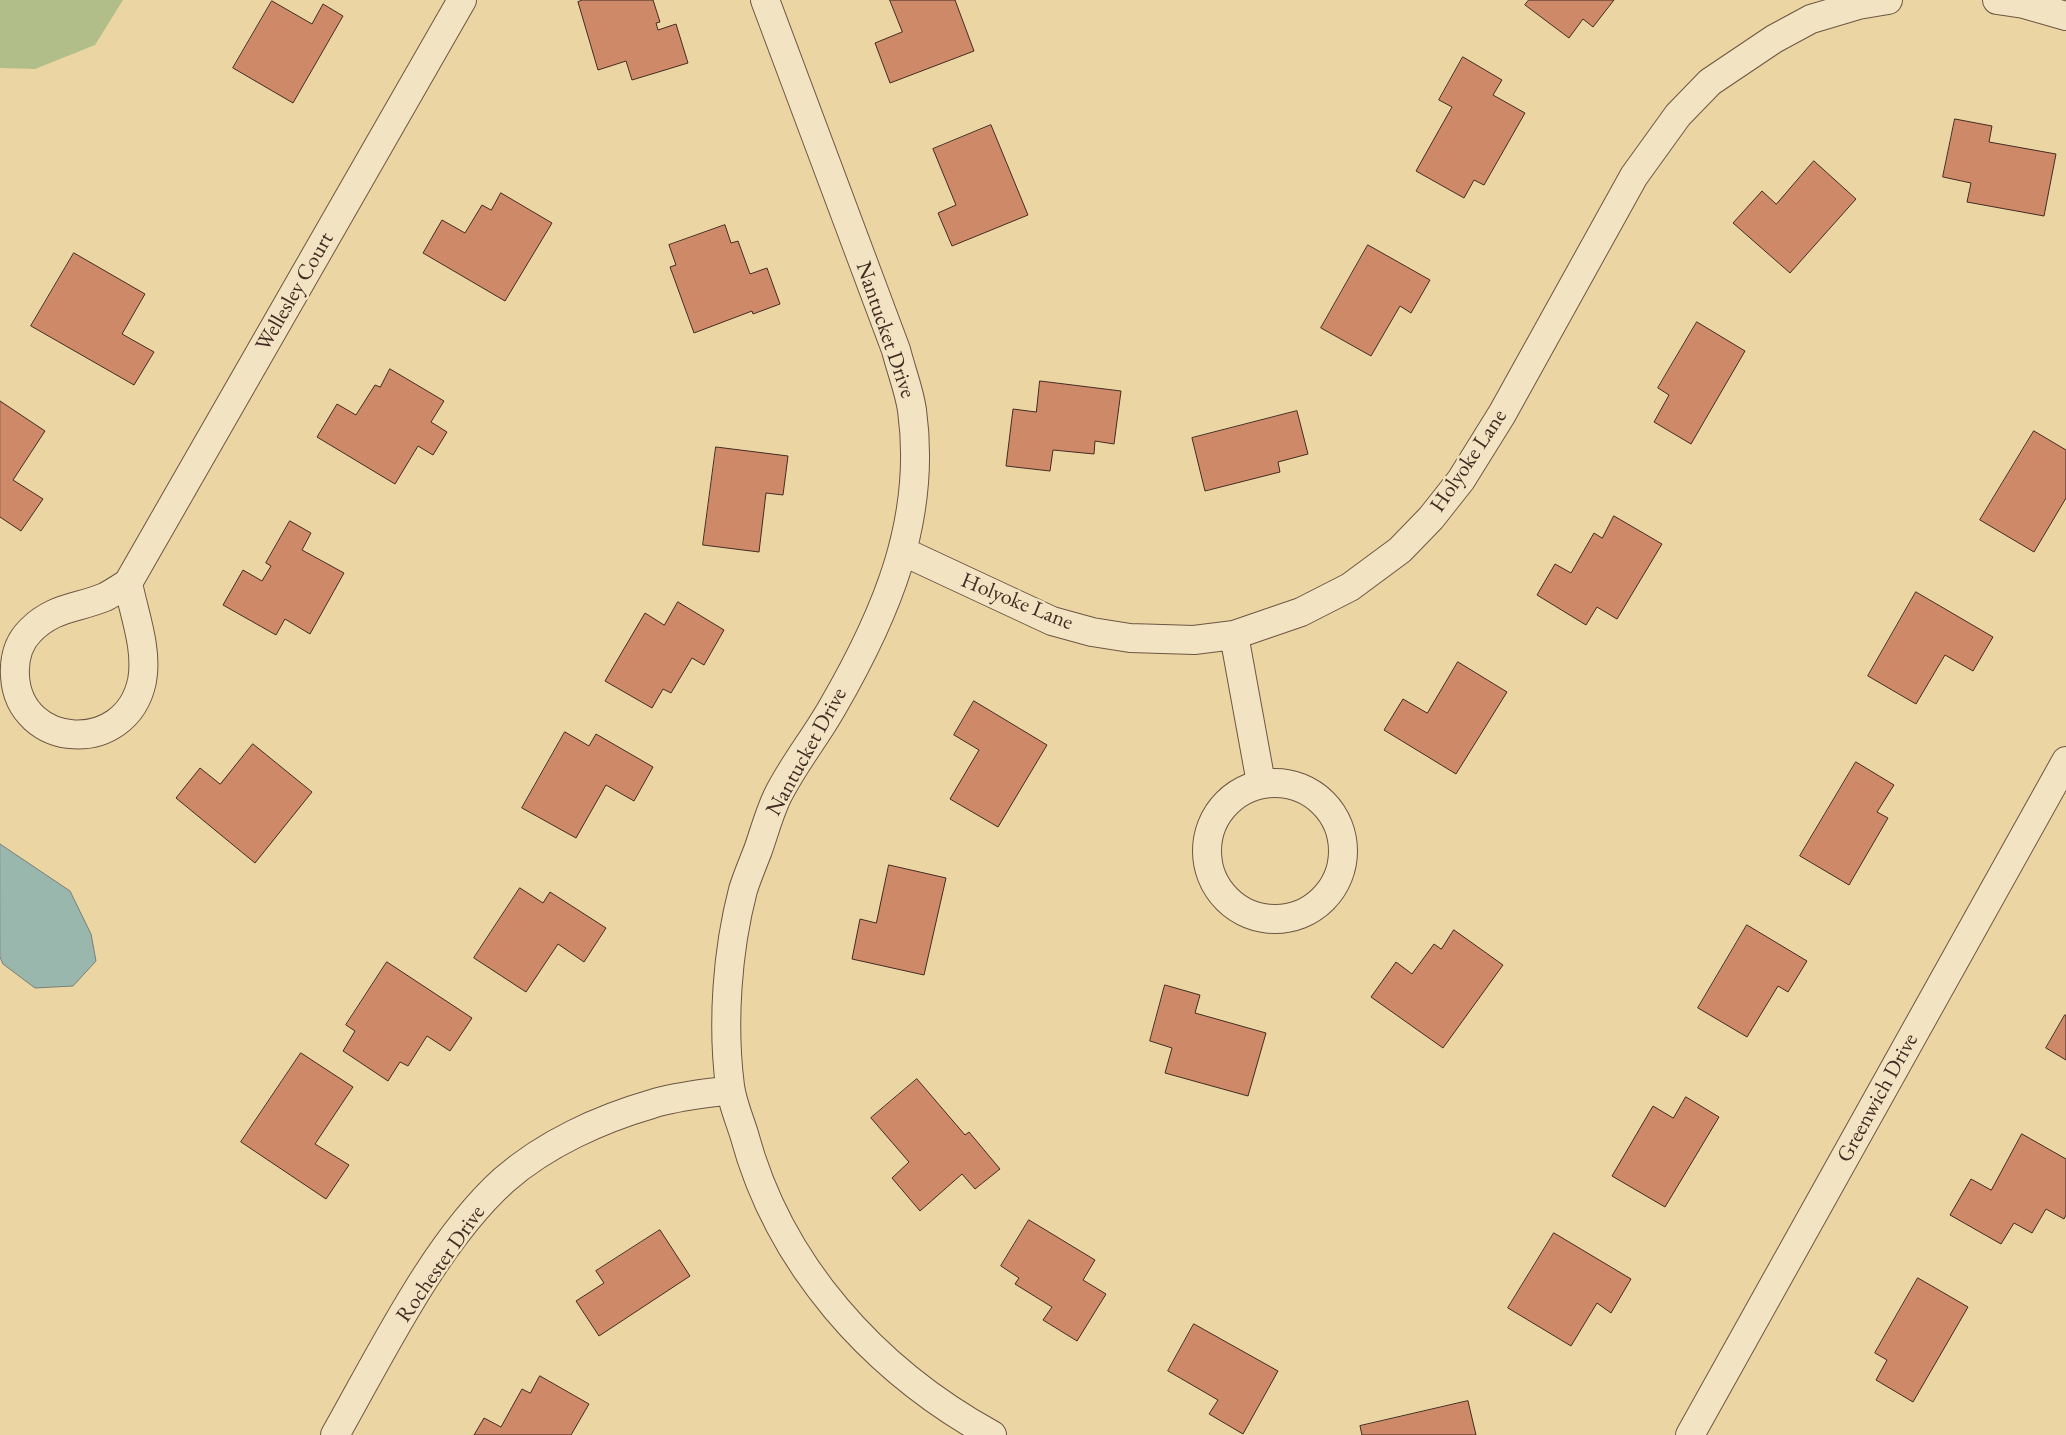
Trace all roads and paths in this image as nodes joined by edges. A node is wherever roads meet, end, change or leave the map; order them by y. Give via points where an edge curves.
1 (462, 0) edge
2 (764, 0) edge
3 (1888, 0) edge
4 (1997, 0) edge
5 (1806, 10) edge
6 (2066, 16) edge
7 (904, 552) junction
8 (128, 584) junction
9 (1234, 635) junction
10 (2066, 761) edge
11 (1260, 783) junction
12 (730, 1090) junction
13 (335, 1435) edge
14 (992, 1435) edge
15 (1690, 1435) edge

1 - 8 street, Wellesley Court
2 - 7 street, Nantucket Drive via 896,350 912,409 912,510
3 - 5 street, Holyoke Lane
4 - 6 street
5 - 9 street, Holyoke Lane via 1710,82 1678,115 1651,150 1502,414 1461,480 1431,518 1400,550 1350,587 1301,612
7 - 9 street, Holyoke Lane via 1052,621 1092,632 1130,638 1194,640
7 - 12 street, Nantucket Drive via 870,639 777,797 743,890 730,966 726,1032
8 - 8 street via 45,618 29,632 18,649 14,668 21,702 48,727 67,734 102,732 119,721 133,703 142,681 143,658
9 - 11 street
10 - 15 street, Greenwich Drive
11 - 11 street via 1234,795 1215,817 1206,844 1209,873 1223,898 1247,915 1275,921 1303,914 1326,898 1341,872 1344,844 1335,816 1316,795 1289,784
12 - 13 street, Rochester Drive via 653,1103 616,1116 569,1137 504,1180 468,1218 428,1274
12 - 14 street, Nantucket Drive via 764,1196 812,1280 852,1326 922,1392

